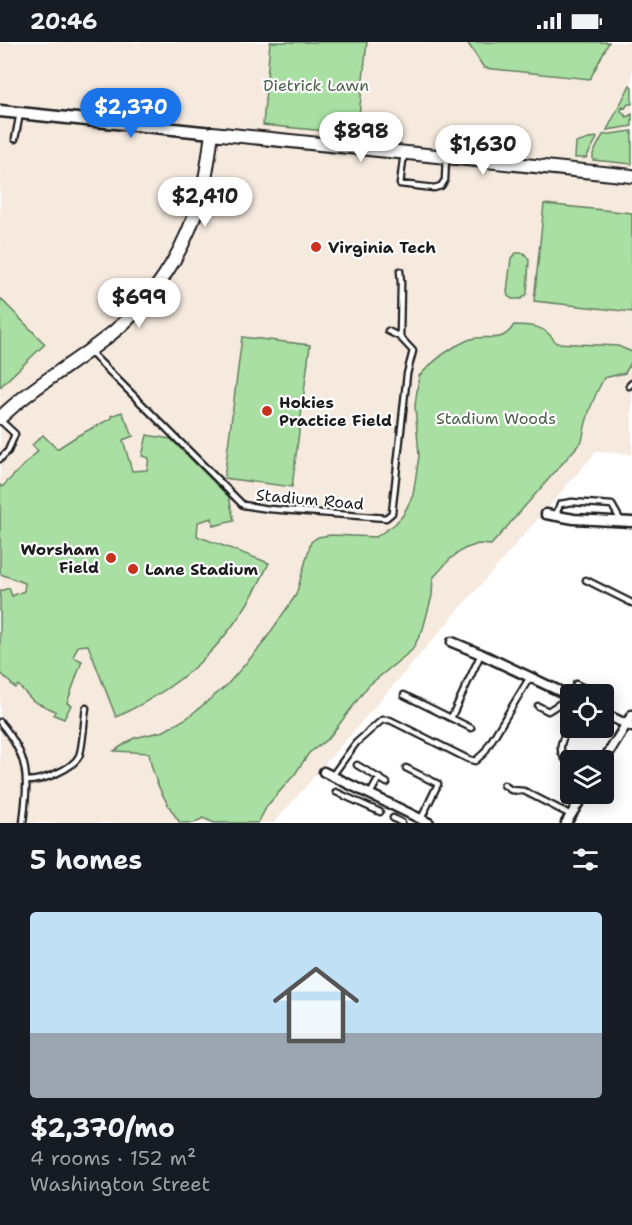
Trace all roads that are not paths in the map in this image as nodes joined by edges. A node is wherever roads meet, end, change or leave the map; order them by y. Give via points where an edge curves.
1 (0, 111) edge
2 (20, 113) junction
3 (212, 133) junction
4 (15, 139) dead end
5 (404, 153) junction
6 (446, 157) junction
7 (632, 176) edge
8 (400, 271) dead end
9 (388, 331) dead end
10 (400, 337) junction
11 (89, 351) junction
12 (0, 419) edge
13 (0, 459) edge
14 (546, 514) dead end
15 (555, 517) junction
16 (622, 522) junction
17 (632, 522) edge
18 (586, 580) dead end
19 (632, 603) edge
20 (452, 642) dead end
21 (481, 654) junction
22 (530, 677) junction
23 (560, 691) edge
24 (404, 695) dead end
25 (560, 703) edge
26 (538, 706) dead end
27 (86, 708) dead end
28 (632, 715) edge
29 (451, 718) junction
30 (614, 718) edge
31 (0, 722) edge
32 (629, 725) edge
33 (471, 728) dead end
34 (611, 750) edge
35 (357, 765) dead end
36 (406, 768) dead end
37 (328, 774) joint
38 (379, 778) junction
39 (27, 781) junction
40 (387, 783) dead end
41 (504, 785) dead end
42 (360, 789) junction
43 (336, 792) dead end
44 (370, 794) junction
45 (355, 800) junction
46 (578, 804) edge
47 (380, 812) dead end
48 (393, 818) dead end
49 (569, 819) edge
50 (418, 820) edge
51 (23, 823) edge
52 (402, 823) edge

1 - 2 street
2 - 3 street
2 - 4 lane
3 - 5 main road
3 - 11 main road via 201,196 173,262 135,312
5 - 6 main road
5 - 6 lane via 400,184 434,188 444,183
6 - 7 main road
8 - 10 lane
9 - 10 lane
10 - 11 lane, Stadium Road via 413,351 392,513 386,518 243,505
11 - 12 main road via 30,392
12 - 13 lane via 15,434
14 - 15 street
15 - 16 street
15 - 16 lane via 560,504 572,502 612,505
16 - 17 street
18 - 19 lane
20 - 21 street
21 - 22 street
21 - 29 lane
22 - 23 street
22 - 37 lane via 484,753 475,761 390,720 382,720
24 - 29 lane
25 - 26 lane via 548,711
27 - 39 lane via 79,756 46,778
28 - 32 street
29 - 33 lane
30 - 32 street
31 - 39 lane via 18,746
32 - 34 street
35 - 38 lane
36 - 50 lane via 438,784
37 - 42 street
38 - 40 lane
38 - 44 lane
39 - 51 lane
41 - 49 lane via 524,791
42 - 44 street
42 - 45 lane
43 - 45 lane
44 - 50 street
45 - 47 lane
46 - 49 street
48 - 52 lane

